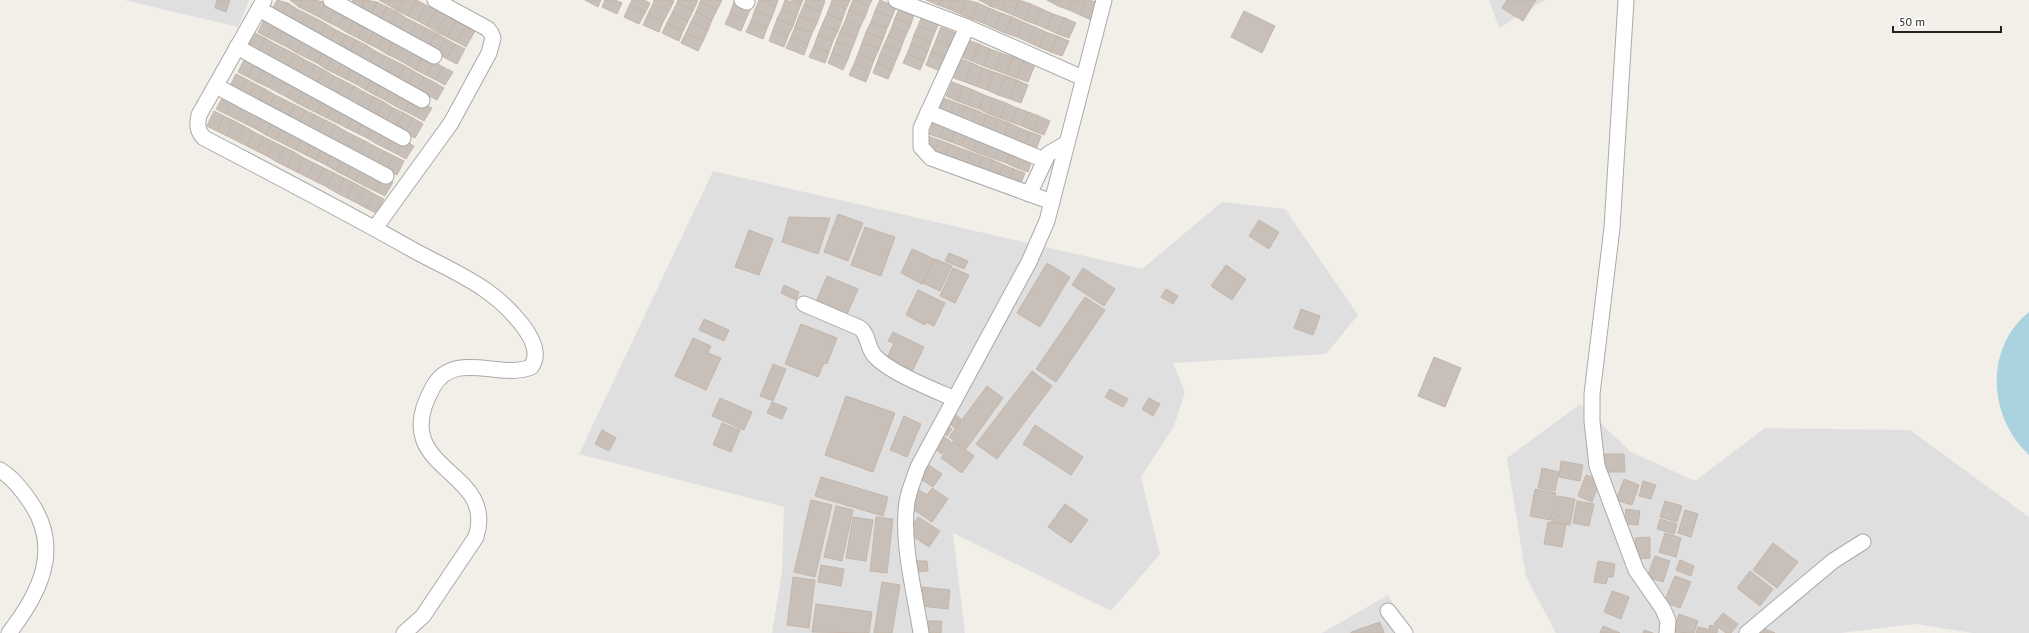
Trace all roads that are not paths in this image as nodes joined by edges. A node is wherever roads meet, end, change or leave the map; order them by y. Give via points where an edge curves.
1 (331, 0) edge
2 (435, 0) edge
3 (896, 0) edge
4 (1104, 0) edge
5 (1626, 0) edge
6 (261, 5) edge
7 (967, 27) junction
8 (237, 47) junction
9 (434, 56) dead end
10 (1083, 78) junction
11 (216, 86) junction
12 (422, 100) dead end
13 (928, 112) junction
14 (403, 138) dead end
15 (1067, 143) junction
16 (1044, 160) junction
17 (386, 176) dead end
18 (1029, 194) junction
19 (1052, 202) junction
20 (375, 228) junction
21 (804, 304) dead end
22 (955, 399) junction
23 (0, 470) edge
24 (1863, 542) dead end
25 (1388, 611) dead end
26 (9, 633) edge
27 (404, 633) edge
28 (921, 633) edge
29 (1405, 633) edge
30 (1668, 633) edge
31 (1747, 633) edge

1 - 9 street
2 - 20 street via 488,29 491,32 492,44 451,123
3 - 7 street
4 - 10 street
5 - 30 street via 1612,228 1592,394 1592,421 1597,466 1621,534 1636,570 1663,609 1668,621
6 - 8 street
6 - 12 street
7 - 10 street
7 - 13 street
8 - 11 street
8 - 14 street
10 - 15 street
11 - 17 street
11 - 20 street via 198,121 204,138
13 - 16 street
13 - 18 street via 920,138 924,153 931,158
15 - 16 street via 1052,151
15 - 19 street
16 - 18 street
18 - 19 street
19 - 22 street via 1047,221 1029,262
20 - 27 street via 484,289 524,328 534,344 537,355 535,362 526,370 482,367 456,369 444,375 434,385 426,400 420,418 422,438 428,450 471,494 478,506 479,527 476,536 423,616
21 - 22 street via 860,328 865,333 872,352 882,362 913,381
22 - 28 street via 918,467 907,502 908,548
23 - 26 street via 24,491 40,516 47,540 41,579 32,601
24 - 31 street via 1833,561
25 - 29 street

